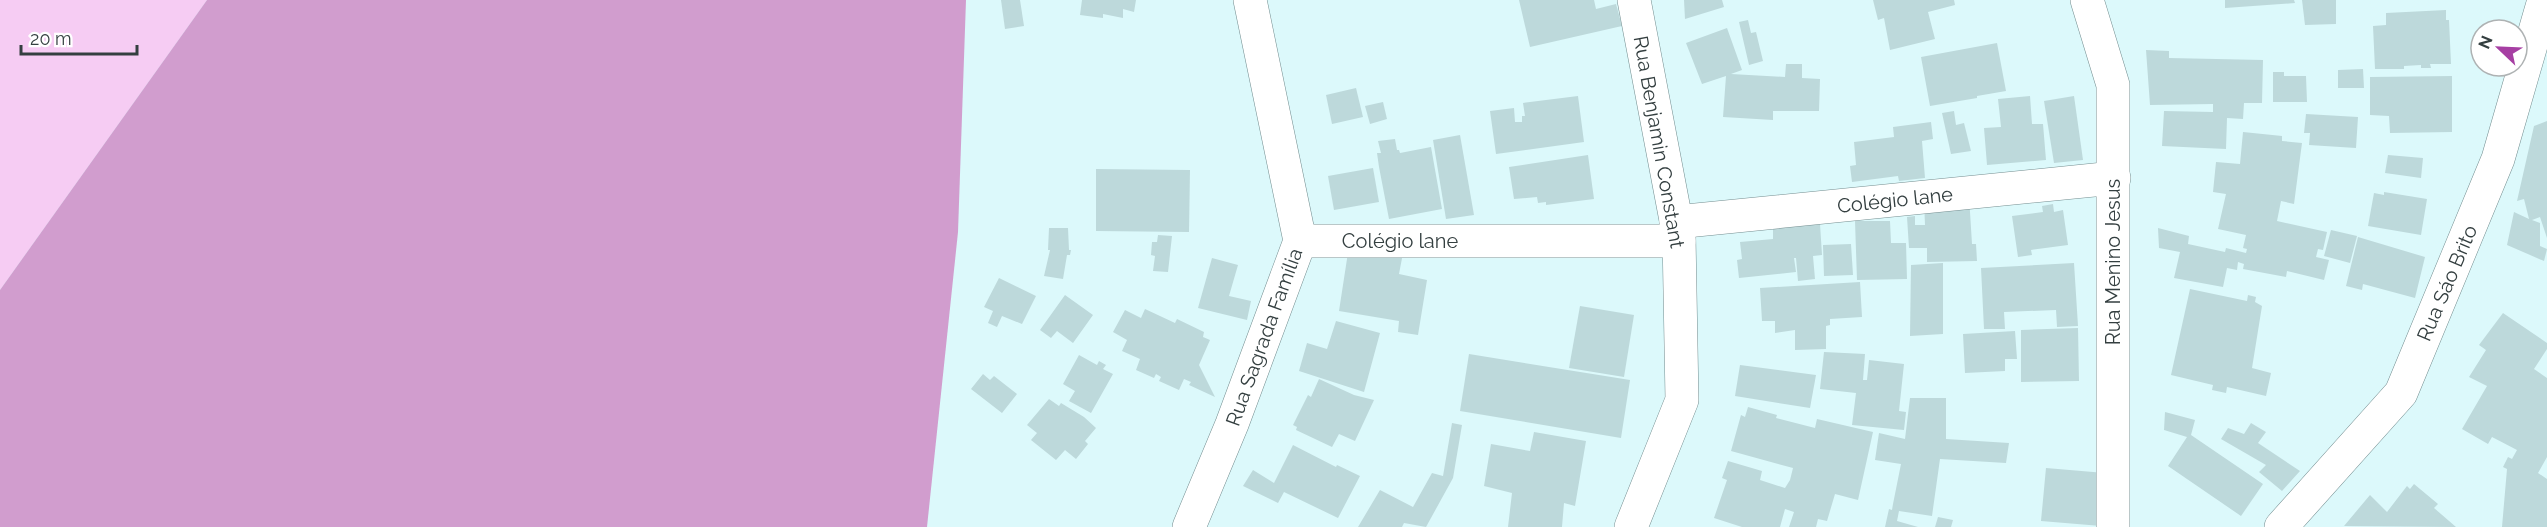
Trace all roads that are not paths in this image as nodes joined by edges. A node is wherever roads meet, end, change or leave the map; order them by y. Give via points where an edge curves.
1 (1250, 0) edge
2 (1634, 0) edge
3 (2087, 0) edge
4 (2544, 0) edge
5 (2114, 178) junction
6 (1678, 232) junction
7 (1300, 241) junction
8 (1189, 527) edge
9 (1632, 527) edge
10 (2113, 527) edge
11 (2281, 527) edge

1 - 7 street, Rua Sagrada Família
2 - 6 street, Rua Benjamin Constant
3 - 5 street, Rua Menino Jesus via 2114,85
4 - 11 street, Rua Sáo Brito via 2498,159 2401,393
5 - 6 street, Colégio lane
5 - 10 street, Rua Menino Jesus
6 - 7 street, Colégio lane
6 - 9 street, Rua Benjamin Constant via 1682,400
7 - 8 street, Rua Sagrada Família

